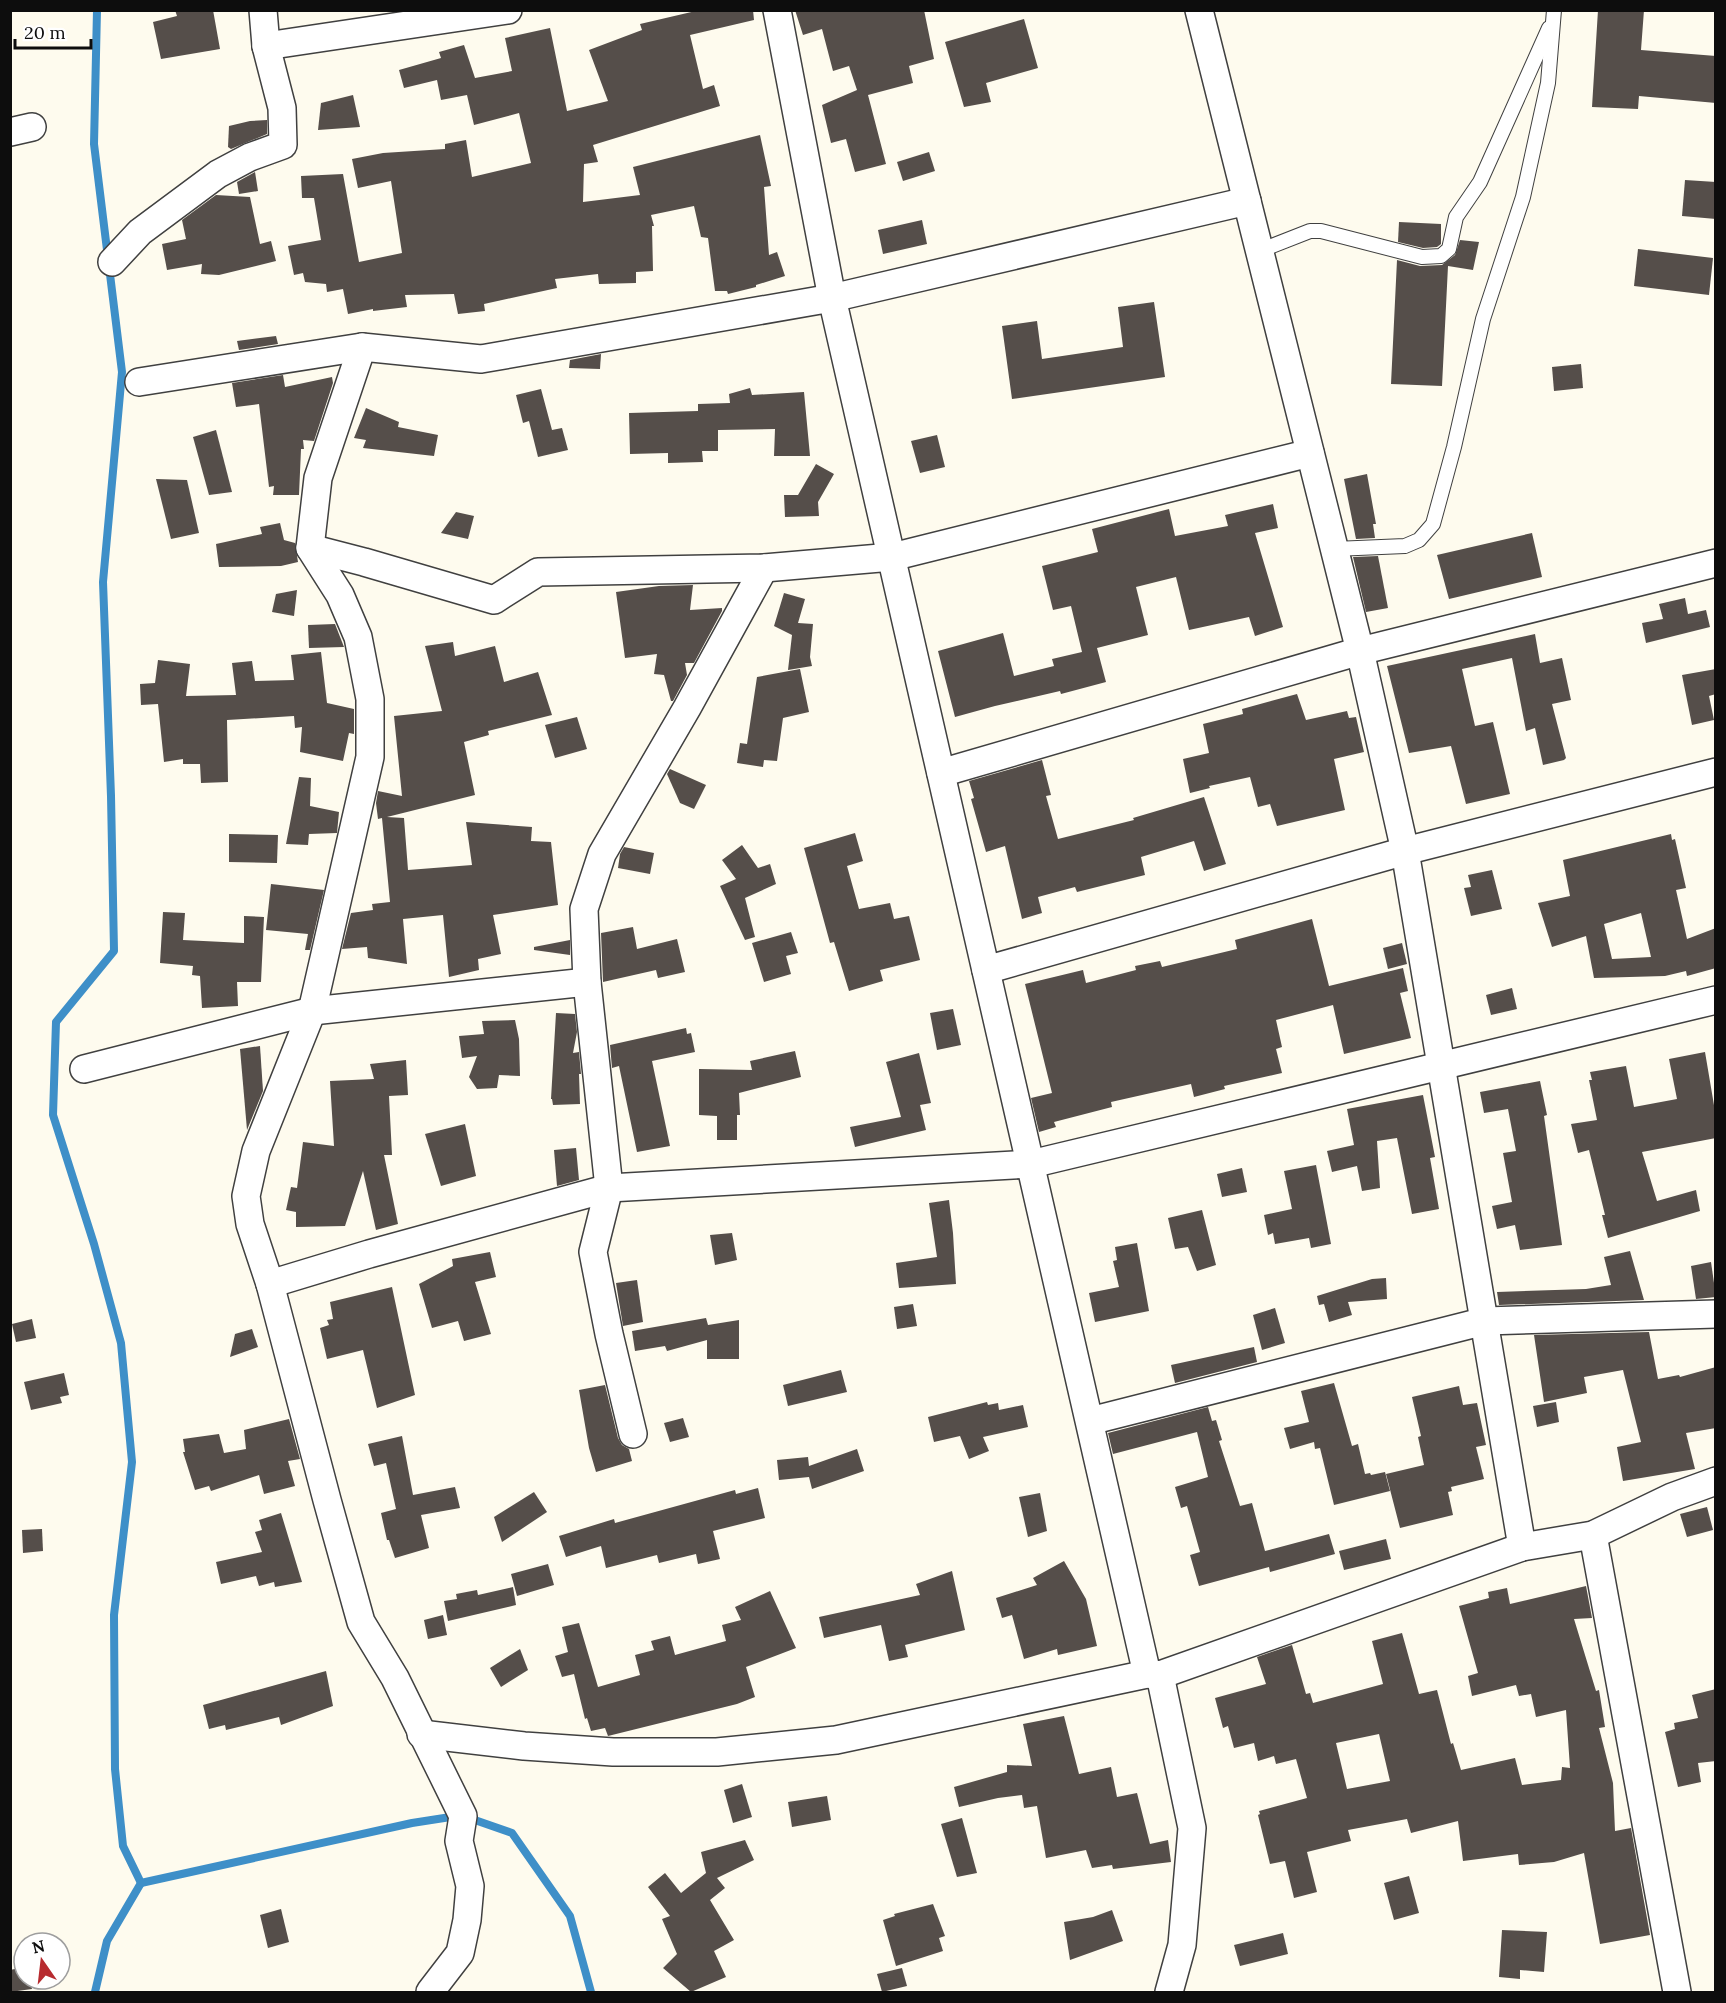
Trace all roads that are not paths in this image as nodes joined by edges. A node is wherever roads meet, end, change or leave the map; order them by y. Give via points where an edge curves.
1 (263, 10) edge
2 (508, 10) edge
3 (777, 10) edge
4 (1199, 10) edge
5 (1554, 14) edge
6 (266, 46) junction
7 (1247, 201) junction
8 (1259, 251) junction
9 (112, 262) dead end
10 (832, 298) junction
11 (362, 347) junction
12 (139, 382) dead end
13 (1310, 453) junction
14 (310, 548) junction
15 (1334, 549) junction
16 (892, 557) junction
17 (1716, 563) edge
18 (764, 568) junction
19 (1360, 651) junction
20 (1716, 772) edge
21 (941, 773) junction
22 (1406, 851) junction
23 (986, 970) junction
24 (587, 982) junction
25 (1716, 1000) edge
26 (312, 1011) junction
27 (1442, 1065) junction
28 (84, 1069) dead end
29 (1031, 1164) junction
30 (609, 1188) junction
31 (270, 1284) junction
32 (1716, 1314) edge
33 (1485, 1321) junction
34 (1090, 1421) junction
35 (633, 1434) dead end
36 (1716, 1481) edge
37 (1593, 1535) junction
38 (1522, 1546) junction
39 (1153, 1675) junction
40 (421, 1734) junction
41 (430, 1992) edge
42 (1169, 1992) edge
43 (1677, 1992) edge

1 - 6 street
2 - 6 street
3 - 10 street
4 - 7 street
5 - 8 lane via 1480,182 1456,217 1449,249 1441,256 1422,257 1321,231 1310,231
5 - 15 lane via 1548,83 1523,197 1483,319 1433,524 1419,540 1405,546
6 - 9 street via 282,108 283,145 218,174 140,232
7 - 8 street
7 - 10 street
8 - 13 street
10 - 11 street via 481,359
10 - 16 street
11 - 12 street
11 - 14 street via 318,478
13 - 15 street
13 - 16 street
14 - 18 street via 494,600 538,572
14 - 26 street via 340,595 357,637 370,699 370,757
15 - 19 street
16 - 18 street
16 - 21 street
17 - 19 street
18 - 24 street via 602,854 584,909
19 - 21 street
19 - 22 street
20 - 22 street
21 - 23 street
22 - 23 street
22 - 27 street
23 - 29 street
24 - 26 street
24 - 30 street
25 - 27 street
26 - 28 street
26 - 31 street via 256,1151 246,1196 250,1224
27 - 29 street
27 - 33 street
29 - 30 street
29 - 34 street
30 - 31 street
30 - 35 street via 593,1252
31 - 40 street via 361,1622 395,1678
32 - 33 street
33 - 34 street
33 - 38 street
34 - 39 street
36 - 37 street via 1672,1497
37 - 38 street
37 - 43 street
38 - 39 street
39 - 40 street via 836,1740 717,1752 613,1752
39 - 42 street via 1192,1828 1182,1945
40 - 41 street via 463,1815 459,1840 470,1886 460,1953

